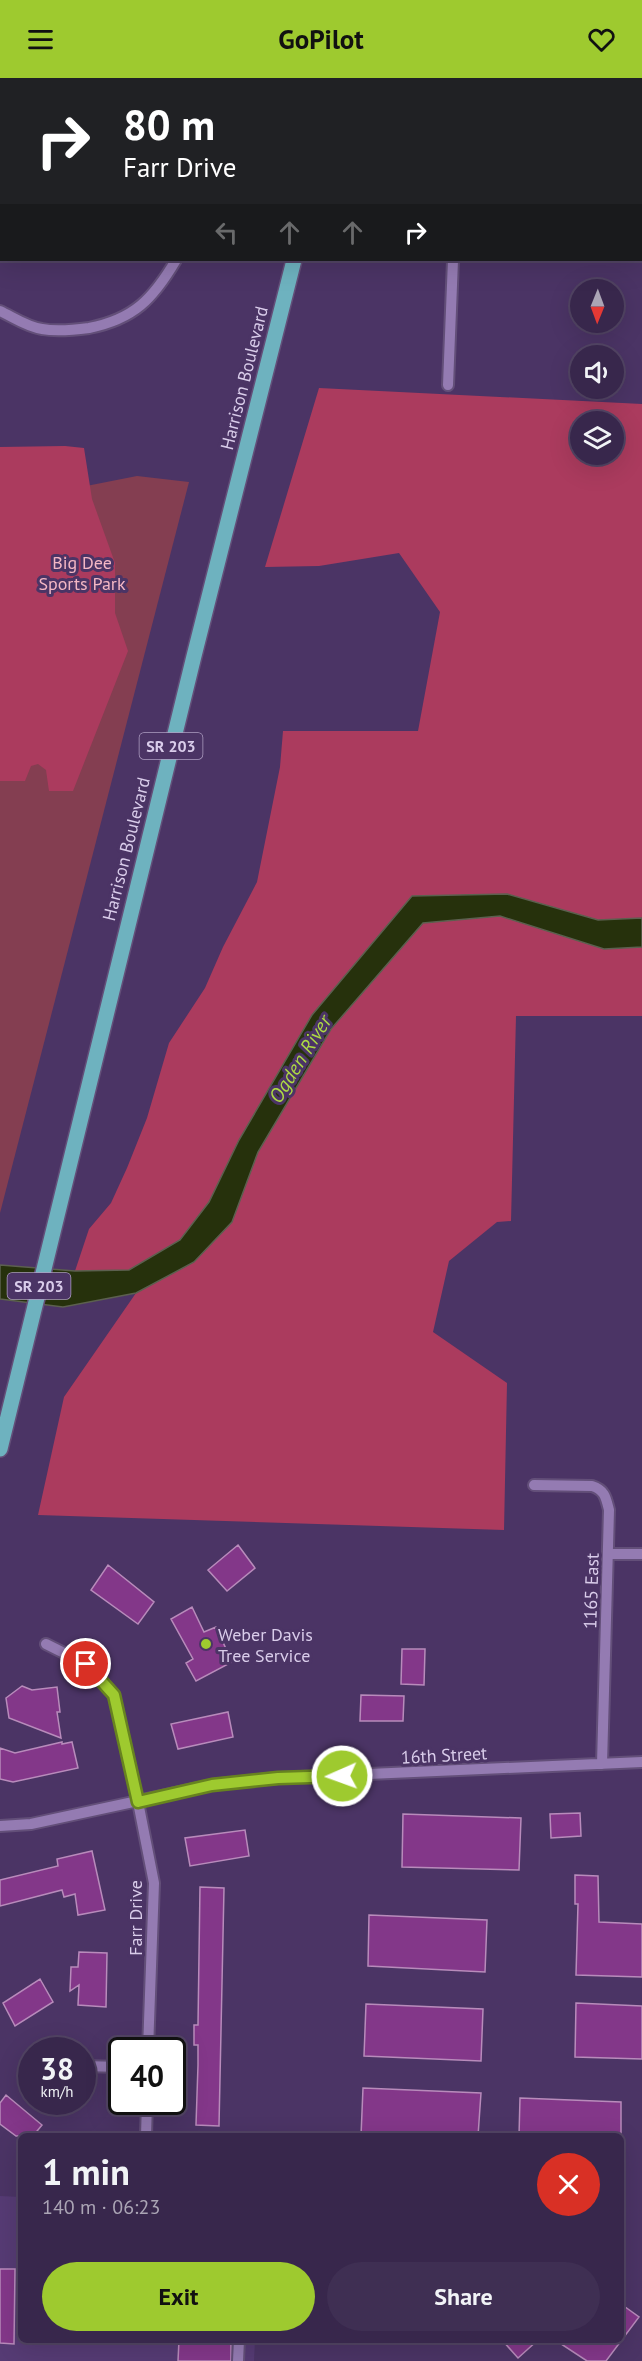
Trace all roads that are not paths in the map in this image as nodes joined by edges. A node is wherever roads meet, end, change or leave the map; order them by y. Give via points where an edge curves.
1 (175, 261) edge
2 (294, 261) edge
3 (453, 261) edge
4 (0, 311) edge
5 (448, 385) dead end
6 (0, 1449) edge
7 (534, 1485) dead end
8 (608, 1554) junction
9 (642, 1554) edge
10 (46, 1644) dead end
11 (642, 1762) edge
12 (602, 1764) junction
13 (138, 1802) junction
14 (0, 1826) edge
15 (148, 2037) edge
16 (147, 2115) edge
17 (146, 2133) edge
18 (239, 2343) edge
19 (238, 2361) edge

1 - 4 street via 161,286 137,310 111,323 77,330 44,330
2 - 6 main road, Harrison Boulevard / SR 203
3 - 5 street
7 - 8 street, 1165 East via 600,1489 606,1495 609,1510
8 - 9 street
8 - 12 street, 1165 East
10 - 13 street, Farr Drive via 86,1664 114,1695
11 - 12 street, 16th Street
12 - 13 street, 16th Street via 278,1778 212,1785
13 - 14 street, 16th Street via 31,1824
13 - 15 street, Farr Drive via 153,1883
16 - 17 street
18 - 19 street

